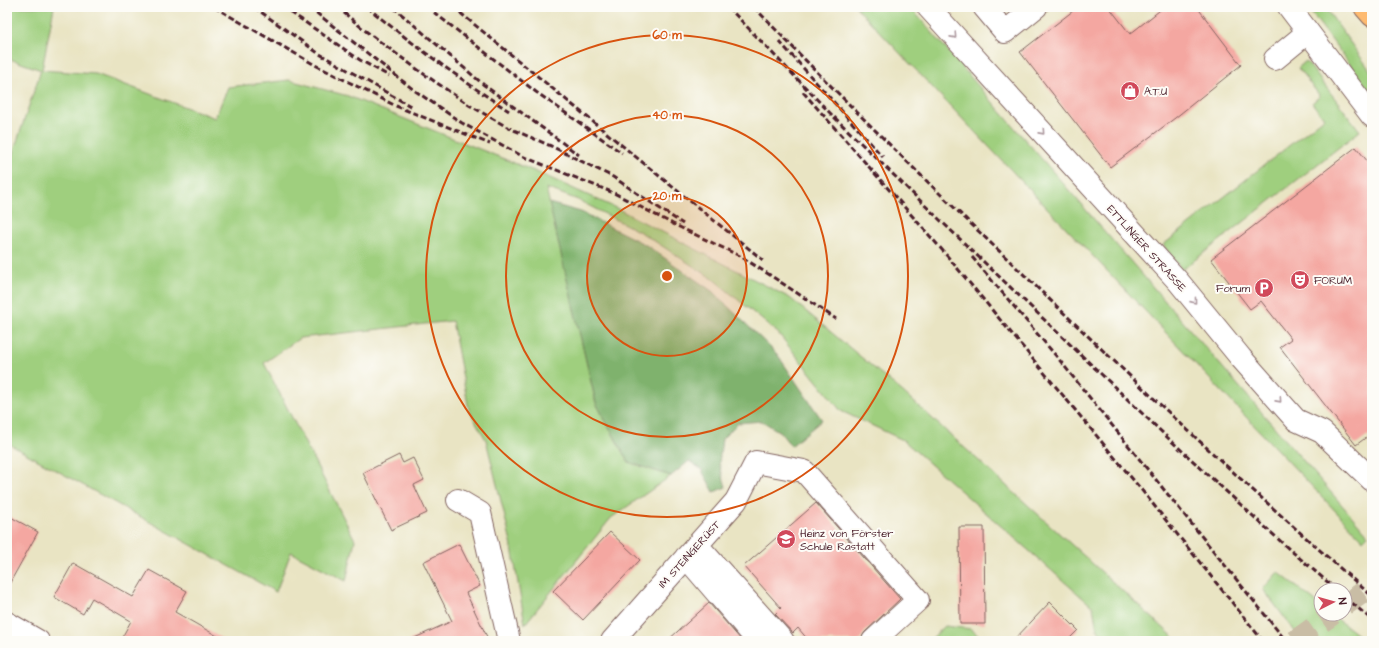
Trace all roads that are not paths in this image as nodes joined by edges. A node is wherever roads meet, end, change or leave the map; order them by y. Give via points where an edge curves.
1 (928, 7) edge
2 (984, 7) edge
3 (1036, 7) edge
4 (1289, 7) edge
5 (1365, 7) edge
6 (1372, 15) edge
7 (1308, 32) junction
8 (1275, 59) dead end
9 (1372, 116) edge
10 (1372, 480) edge
11 (458, 500) dead end
12 (692, 551) junction
13 (7, 623) edge
14 (38, 641) edge
15 (509, 641) edge
16 (612, 641) edge
17 (758, 641) edge
18 (783, 641) edge
19 (873, 641) edge

1 -> 10 street, ETTLINGER STRASSE via 1178,281 1296,420 1322,432
2 - 3 street via 1005,32
4 - 7 street
5 - 6 main road
7 - 8 street
7 - 9 street
11 - 15 street via 480,513
12 - 16 street, IM STEINGERÜST
12 - 17 street
12 - 18 street
12 - 19 street, IM STEINGERÜST via 736,501 756,462 804,471 918,600
13 - 14 street

